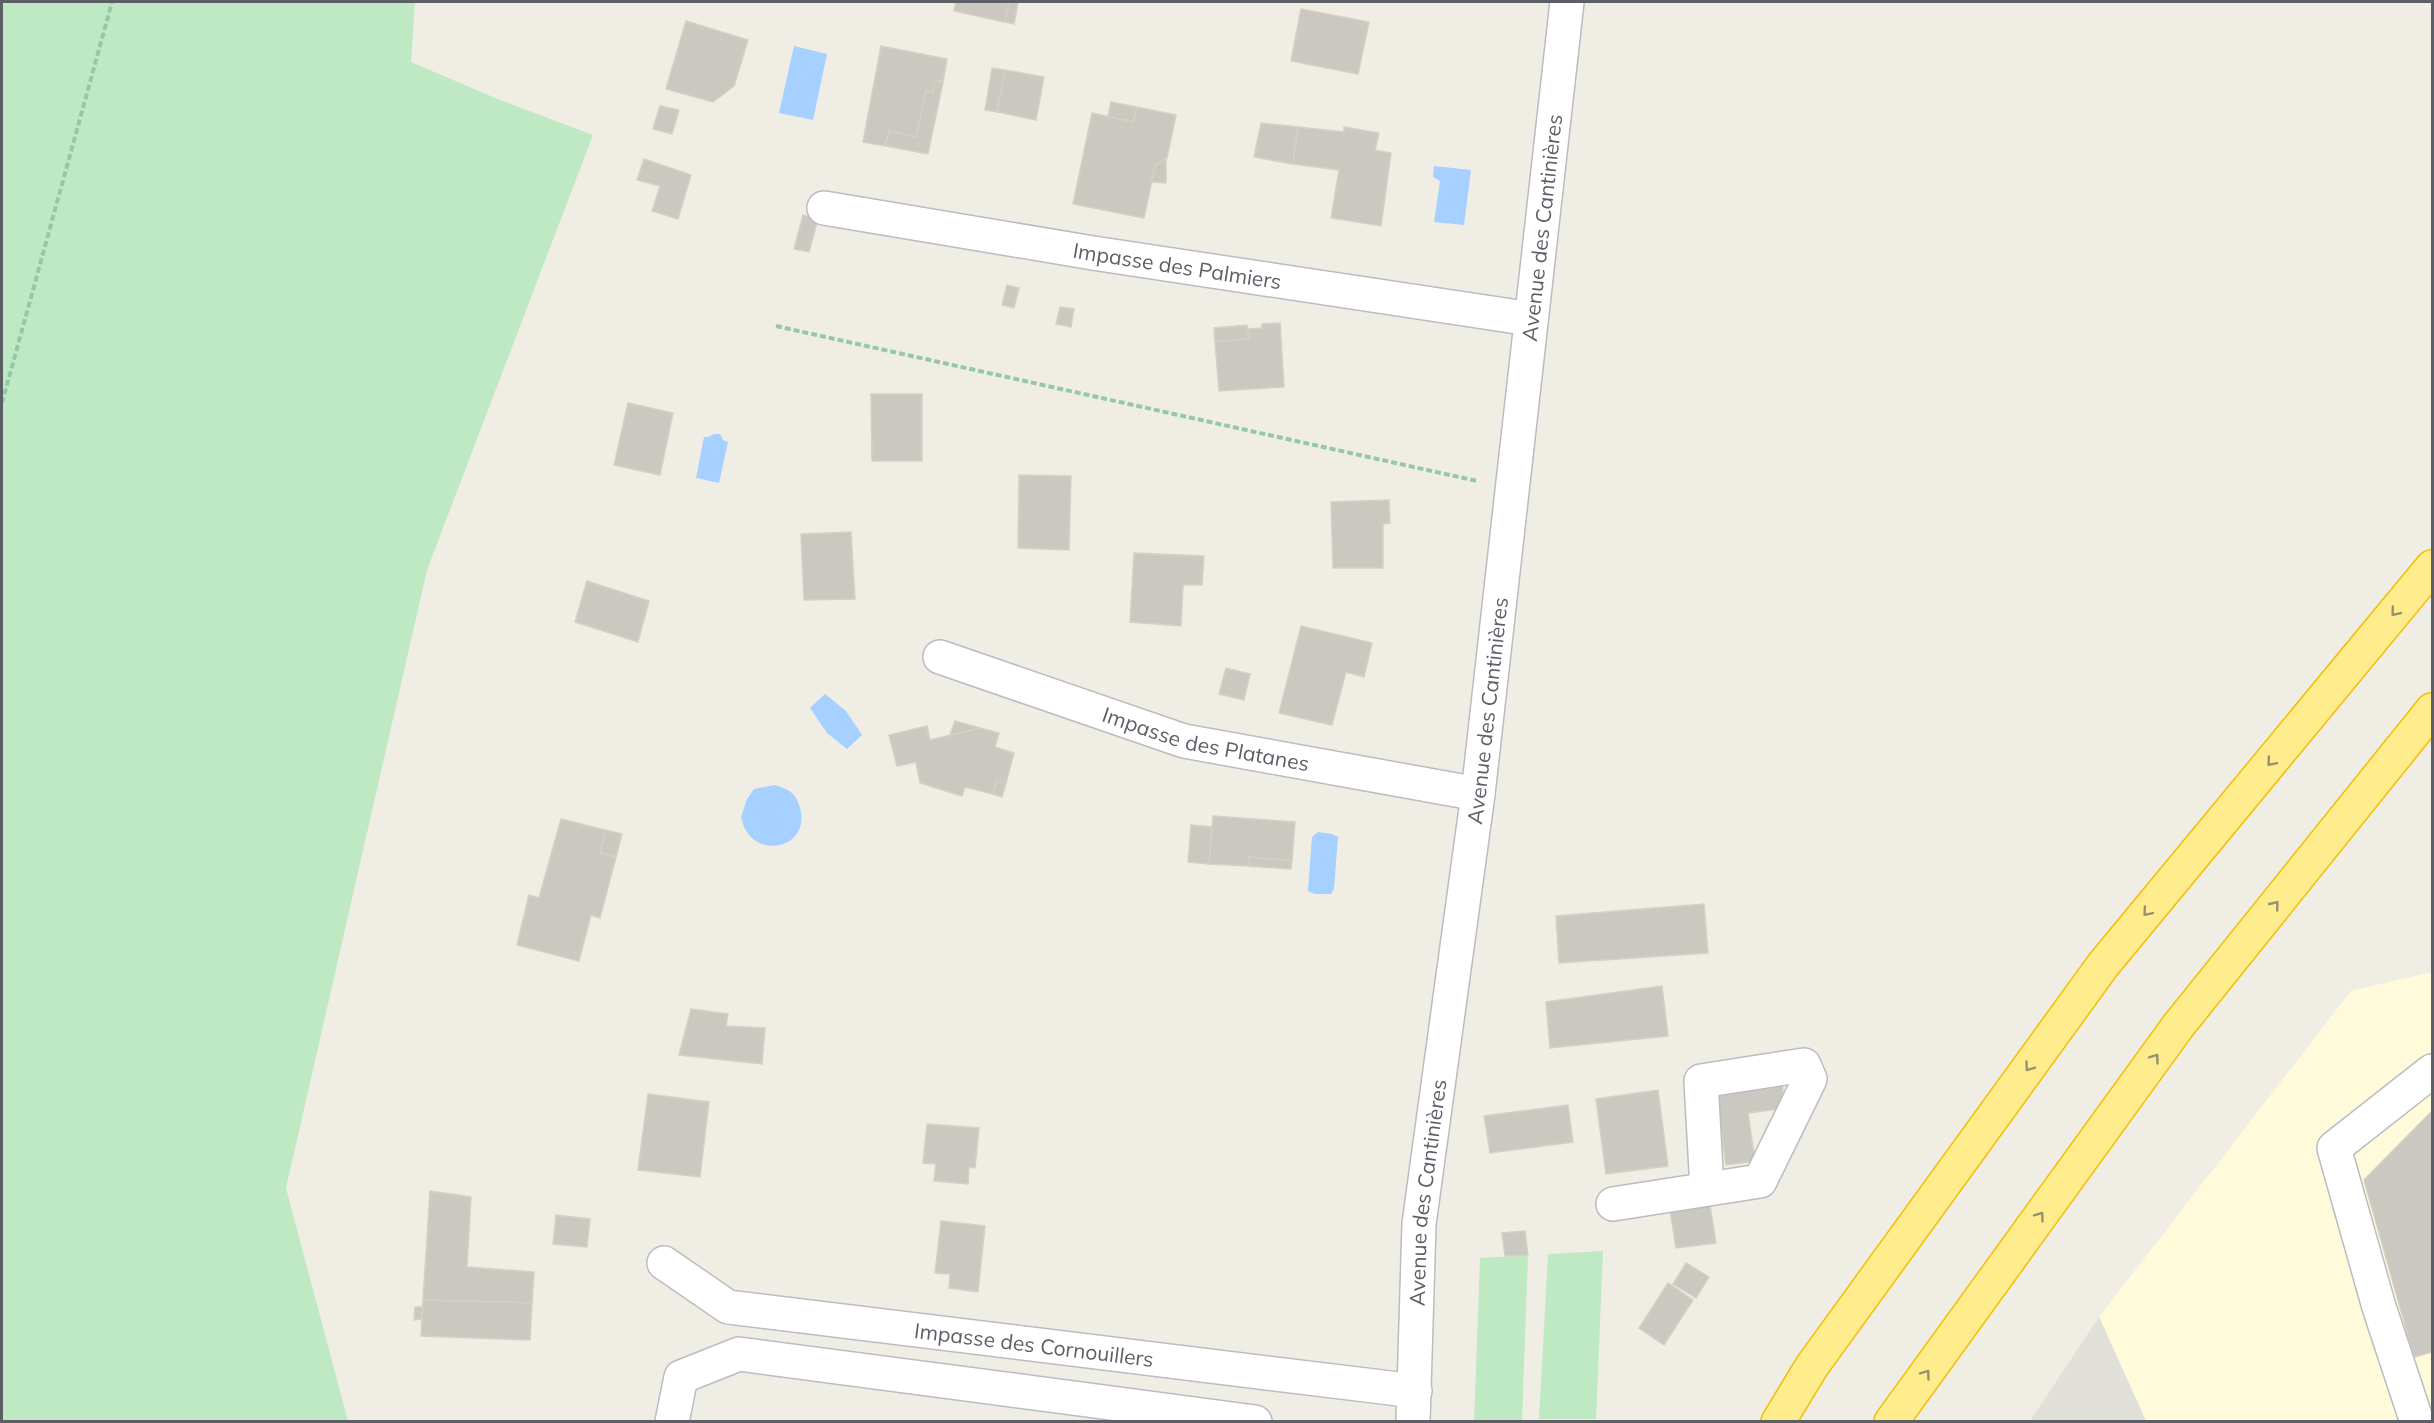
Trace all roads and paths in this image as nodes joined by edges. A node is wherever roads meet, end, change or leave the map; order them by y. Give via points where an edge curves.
1 (112, 2) edge
2 (1567, 2) edge
3 (824, 208) dead end
4 (1531, 320) junction
5 (776, 326) dead end
6 (2, 403) edge
7 (1511, 501) junction
8 (2433, 567) edge
9 (940, 657) dead end
10 (2433, 710) edge
11 (1478, 794) junction
12 (2433, 1071) edge
13 (1707, 1189) dead end
14 (1613, 1204) dead end
15 (664, 1263) dead end
16 (1414, 1406) edge
17 (672, 1422) edge
18 (1255, 1422) edge
19 (1778, 1422) edge
20 (1891, 1422) edge
21 (2417, 1422) edge

1 - 6 path
2 - 4 street, Avenue des Cantinières
3 - 4 street, Impasse des Palmiers
4 - 7 street, Avenue des Cantinières
5 - 7 path via 1480,481
7 - 11 street, Avenue des Cantinières
8 -> 19 highway via 2103,965 1812,1366
9 - 11 street, Impasse des Platanes via 1184,741
20 -> 10 highway via 2178,1026
11 - 16 street, Avenue des Cantinières via 1419,1224
12 - 21 street via 2334,1148 2379,1308
13 - 14 street
15 - 16 street, Impasse des Cornouillers via 728,1307
17 - 18 street via 681,1377 739,1354

